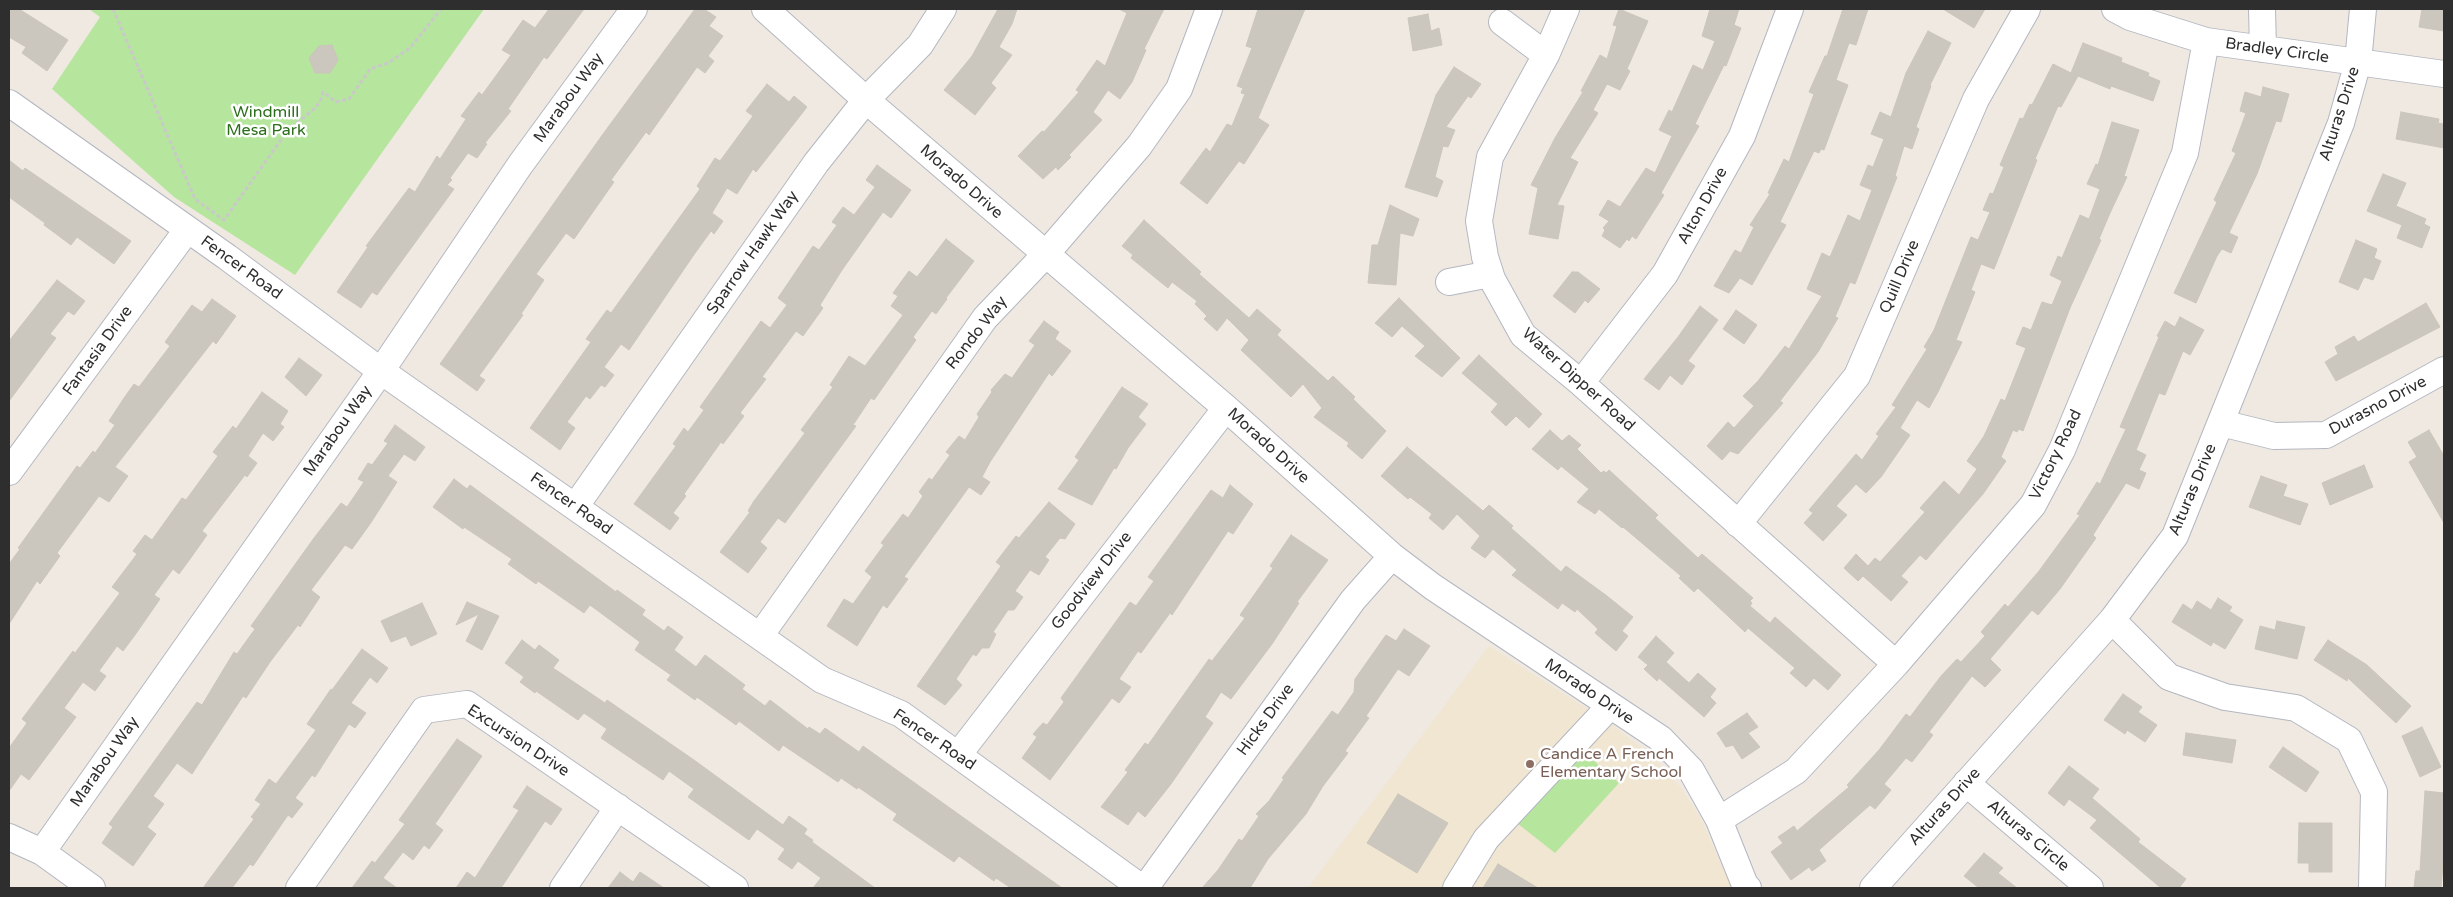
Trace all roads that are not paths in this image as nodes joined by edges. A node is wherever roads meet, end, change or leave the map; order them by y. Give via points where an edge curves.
1 (634, 9) edge
2 (765, 9) edge
3 (943, 9) edge
4 (1210, 9) edge
5 (1566, 9) edge
6 (1790, 9) edge
7 (2027, 9) edge
8 (2115, 9) edge
9 (2262, 9) edge
10 (2363, 9) edge
11 (1502, 22) dead end
12 (2206, 41) junction
13 (2264, 49) junction
14 (1546, 55) junction
15 (2358, 62) junction
16 (2444, 74) edge
17 (866, 100) junction
18 (9, 103) edge
19 (187, 230) junction
20 (1045, 255) junction
21 (1490, 274) junction
22 (1449, 282) dead end
23 (2444, 370) edge
24 (381, 371) junction
25 (1581, 383) junction
26 (1226, 408) junction
27 (2221, 423) junction
28 (9, 472) edge
29 (575, 507) junction
30 (1738, 524) junction
31 (1392, 556) junction
32 (2112, 620) junction
33 (760, 636) junction
34 (1896, 664) junction
35 (1610, 706) junction
36 (958, 755) junction
37 (1966, 783) junction
38 (618, 807) junction
39 (1719, 820) junction
40 (9, 837) edge
41 (42, 852) junction
42 (92, 888) edge
43 (299, 888) edge
44 (563, 888) edge
45 (735, 888) edge
46 (1143, 888) edge
47 (1456, 888) edge
48 (1748, 888) edge
49 (1873, 888) edge
50 (2090, 888) edge
51 (2372, 888) edge

1 - 24 street, Marabou Way via 520,165
2 - 17 street, Morado Drive
3 - 17 street, Sparrow Hawk Way via 920,45
4 - 20 street, Rondo Way via 1179,89 1139,146
5 - 14 street, Water Dipper Road
6 - 25 street, Alton Drive via 1742,136 1670,265
7 - 30 street, Quill Drive via 1976,99 1857,376
8 - 12 street, Bradley Circle via 2130,17
9 - 13 street
10 - 15 street, Alturas Drive
11 - 14 street
12 - 13 street, Bradley Circle
12 - 34 street, Victory Road via 2185,153 2062,450 2033,505
13 - 15 street, Bradley Circle
14 - 21 street, Water Dipper Road via 1490,157 1479,221
15 - 16 street, Bradley Circle
15 - 27 street, Alturas Drive via 2341,123
17 - 20 street, Morado Drive
17 - 29 street, Sparrow Hawk Way via 816,163
18 - 19 street, Fencer Road
19 - 24 street, Fencer Road
19 - 28 street, Fantasia Drive
20 - 26 street, Morado Drive
20 - 33 street, Rondo Way via 986,318
21 - 22 street
21 - 25 street, Water Dipper Road via 1523,335
23 - 27 street, Durasno Drive via 2326,435 2274,436
24 - 29 street, Fencer Road
24 - 41 street, Marabou Way
25 - 30 street, Water Dipper Road
26 - 31 street, Morado Drive
26 - 36 street, Goodview Drive
27 - 32 street, Alturas Drive via 2175,536
29 - 33 street, Fencer Road
30 - 34 street, Water Dipper Road
31 - 35 street, Morado Drive
31 - 46 street, Hicks Drive via 1353,600
32 - 37 street, Alturas Drive
32 - 51 street via 2168,677 2225,697 2296,708 2349,740 2374,792
33 - 36 street, Fencer Road via 822,680 902,714
34 - 39 street, Victory Road via 1796,771
35 - 39 street, Morado Drive via 1661,739 1685,764
35 - 47 street via 1486,839
36 - 46 street, Fencer Road
37 - 49 street, Alturas Drive
37 - 50 street, Alturas Circle
38 - 43 street, Excursion Drive via 467,704 424,710
38 - 44 street
38 - 45 street, Excursion Drive
39 - 48 street, Morado Drive
40 - 41 street
41 - 42 street

